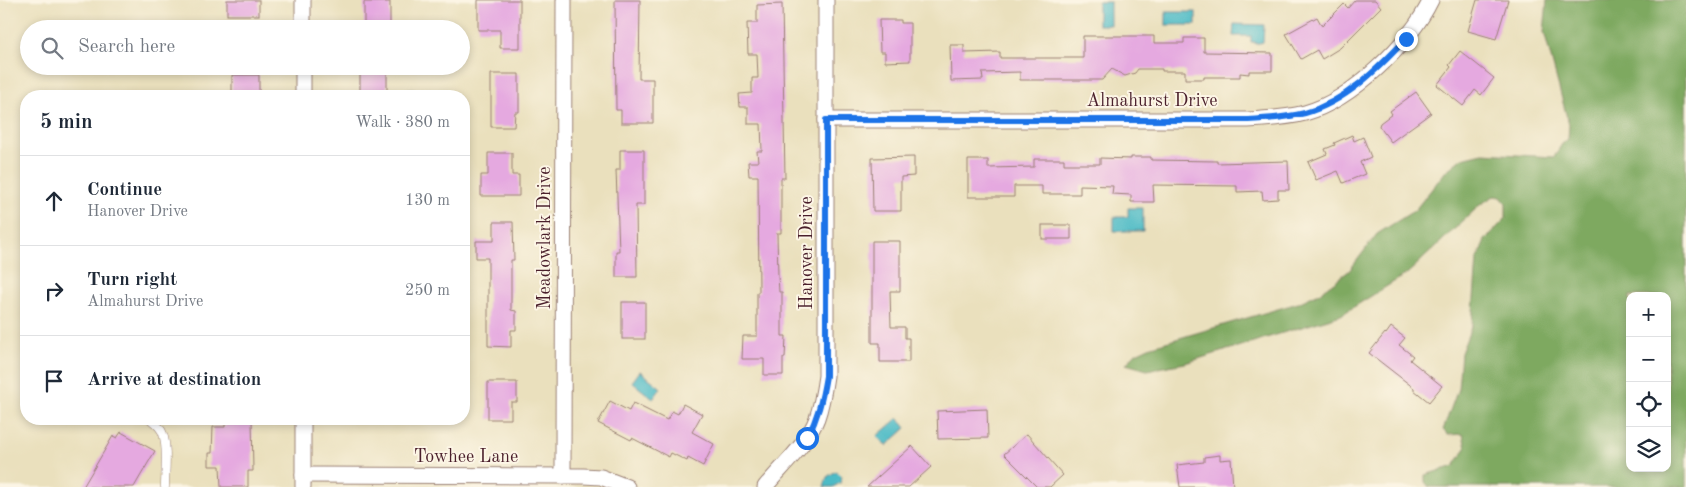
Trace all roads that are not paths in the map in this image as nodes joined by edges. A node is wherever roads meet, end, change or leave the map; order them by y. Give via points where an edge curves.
1 (303, 0) edge
2 (564, 0) edge
3 (826, 0) edge
4 (1431, 0) edge
5 (303, 20) edge
6 (303, 75) edge
7 (303, 90) edge
8 (826, 120) junction
9 (159, 425) edge
10 (303, 425) edge
11 (563, 476) junction
12 (303, 481) edge
13 (165, 487) edge
14 (627, 487) edge
15 (765, 487) edge

1 - 5 street
2 - 11 street, Meadowlark Drive
3 - 8 street, Hanover Drive
4 - 8 street, Almahurst Drive via 1406,39 1362,81 1321,108 1284,117 1248,120
6 - 7 street
8 - 15 street, Hanover Drive via 826,376 816,420 807,438
9 - 13 lane via 164,434
10 - 12 street
11 - 12 street, Towhee Lane
11 - 14 street, Towhee Lane via 601,477

